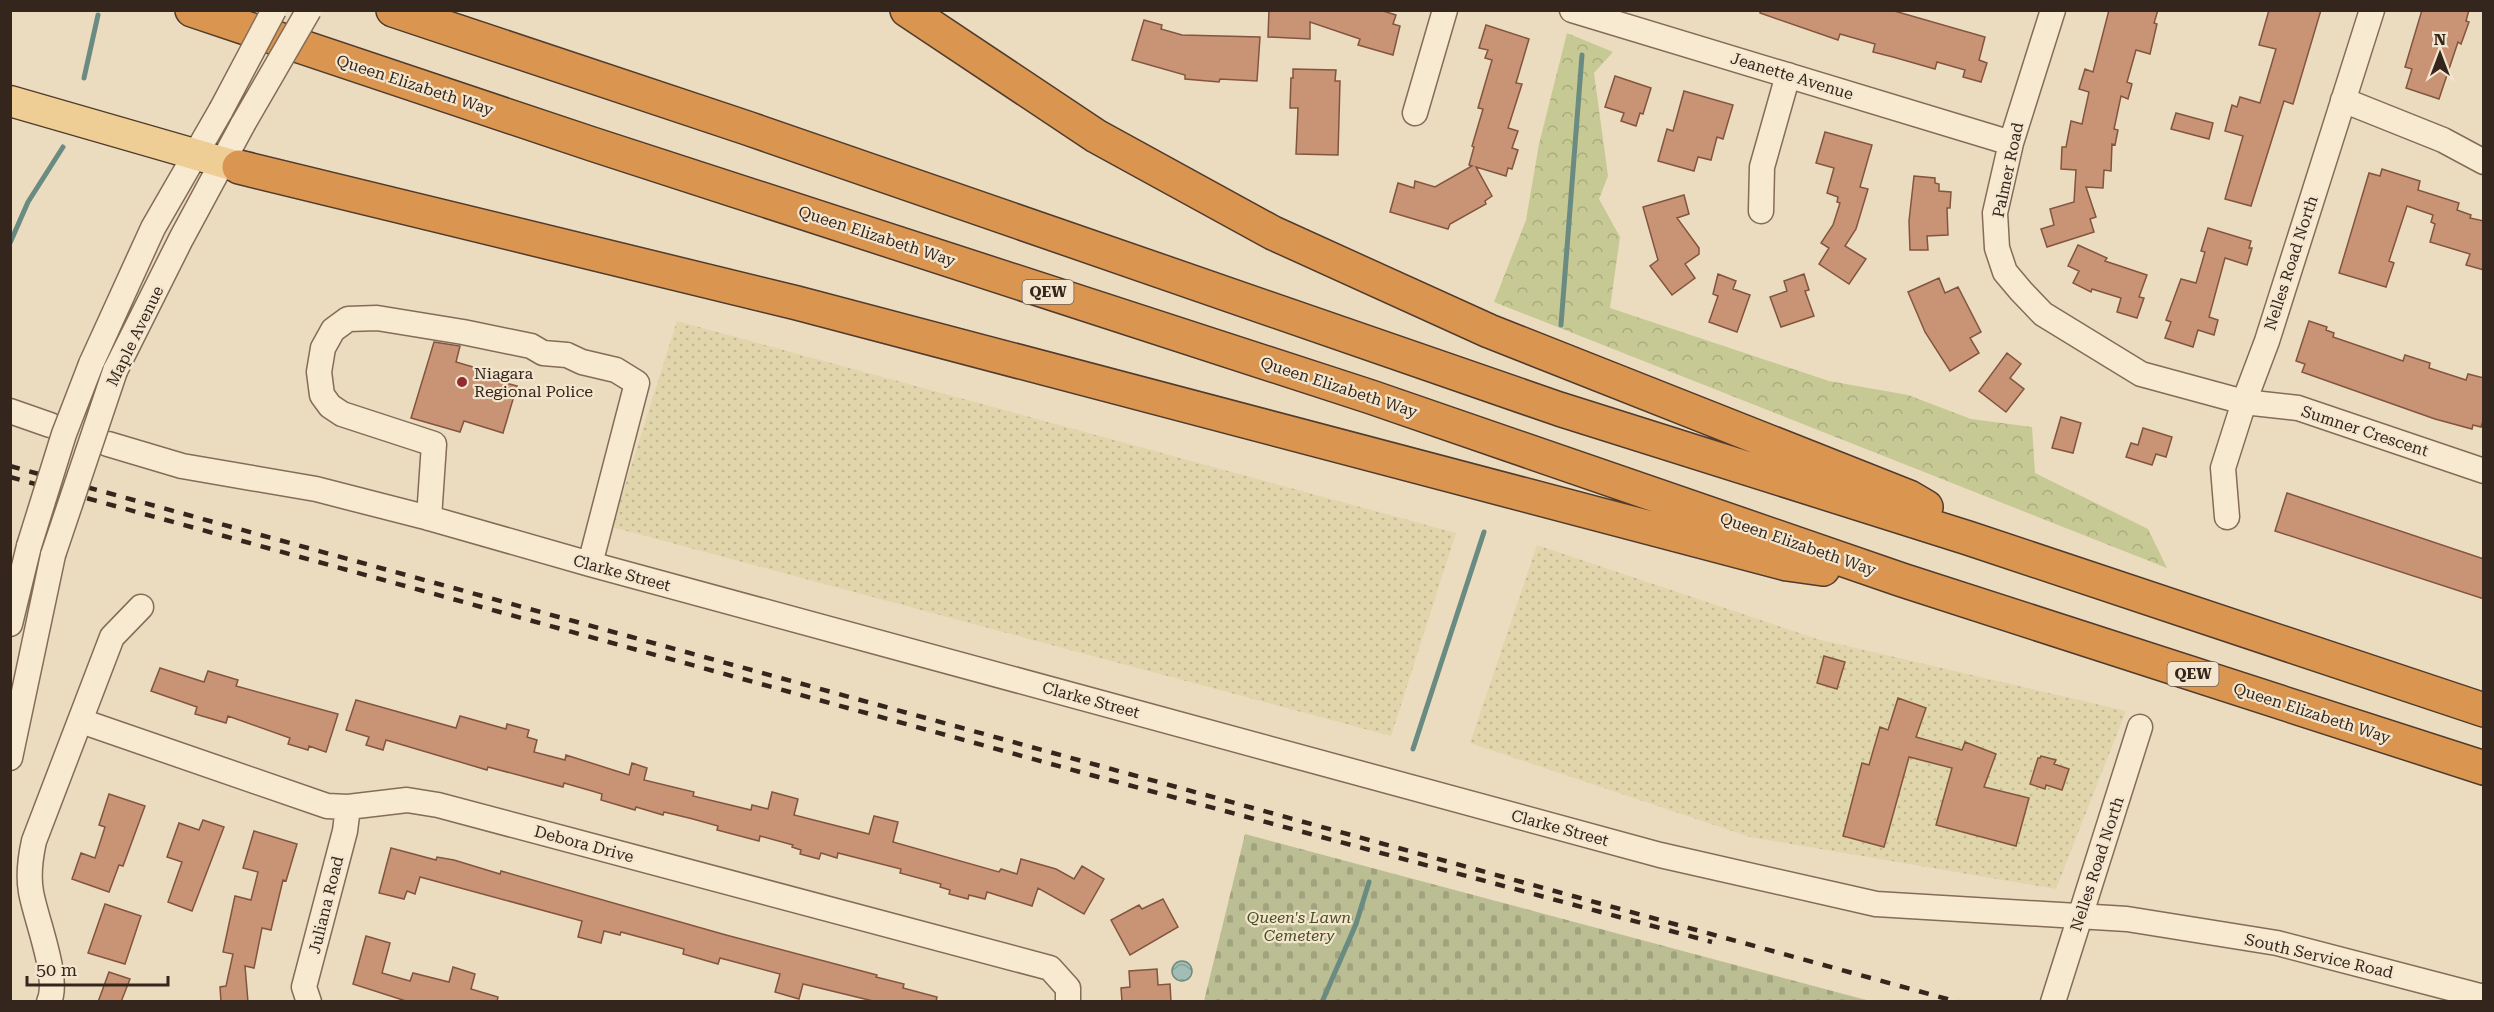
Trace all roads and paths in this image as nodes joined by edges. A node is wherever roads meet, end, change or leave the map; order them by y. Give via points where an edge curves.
1 (192, 10) edge
2 (274, 10) edge
3 (309, 10) edge
4 (393, 10) edge
5 (907, 10) edge
6 (1445, 10) edge
7 (1572, 10) edge
8 (2053, 10) edge
9 (2372, 10) edge
10 (1788, 75) junction
11 (2343, 100) junction
12 (10, 101) edge
13 (1415, 113) dead end
14 (2011, 143) junction
15 (218, 161) junction
16 (2484, 162) edge
17 (1761, 211) dead end
18 (2244, 402) junction
19 (10, 411) edge
20 (50, 425) dead end
21 (108, 444) dead end
22 (2484, 471) edge
23 (2226, 516) dead end
24 (429, 518) junction
25 (1968, 538) junction
26 (590, 564) junction
27 (1902, 580) junction
28 (141, 607) dead end
29 (10, 624) edge
30 (2484, 710) edge
31 (81, 721) junction
32 (2140, 727) dead end
33 (10, 758) edge
34 (2484, 768) edge
35 (348, 807) junction
36 (2082, 916) junction
37 (2484, 997) edge
38 (49, 1002) edge
39 (309, 1002) edge
40 (1068, 1002) edge
41 (2053, 1002) edge

1 - 27 highway, Queen Elizabeth Way / QEW via 1360,393
2 - 15 street, Maple Avenue, bridge via 221,110
3 - 15 street, Maple Avenue, bridge
4 - 25 highway via 1559,409
5 - 25 highway via 1096,136 1273,234 1489,331 1909,497
6 - 13 street
7 - 10 street, Jeanette Avenue
8 - 14 street, Palmer Road
9 - 11 street, Nelles Road North
10 - 14 street, Jeanette Avenue
10 - 17 street via 1762,167
11 - 16 street via 2443,140
11 - 18 street, Nelles Road North
12 - 15 main road
14 - 18 street, Palmer Road via 1995,213 1997,249 2005,272 2021,291 2043,314 2141,374
15 - 27 highway via 797,303 1787,564
15 - 29 street, Maple Avenue, bridge via 153,228 91,364 28,546
15 - 33 street, Maple Avenue, bridge via 115,371 53,555
18 - 22 street, Sumner Crescent via 2298,408
18 - 23 street, Nelles Road North via 2223,468
19 - 20 street
21 - 24 street, Clarke Street via 182,466 316,489
24 - 26 street, Clarke Street
24 - 26 street via 434,444 342,414 322,395 319,372 323,348 333,330 348,319 377,318 531,346 616,370 637,383
25 - 30 highway
26 - 36 street, Clarke Street via 1660,855 1876,904
27 - 34 highway, Queen Elizabeth Way / QEW
28 - 31 street via 112,637
31 - 35 street, Debora Drive via 327,806
31 - 38 street via 34,841 29,865 31,892 53,983
32 - 36 street, Nelles Road North
35 - 39 street, Juliana Road via 304,987
35 - 40 street, Debora Drive via 407,800 438,805 1039,965 1050,968 1066,985
36 - 37 street, South Service Road via 2127,919 2277,943
36 - 41 street, Nelles Road North

